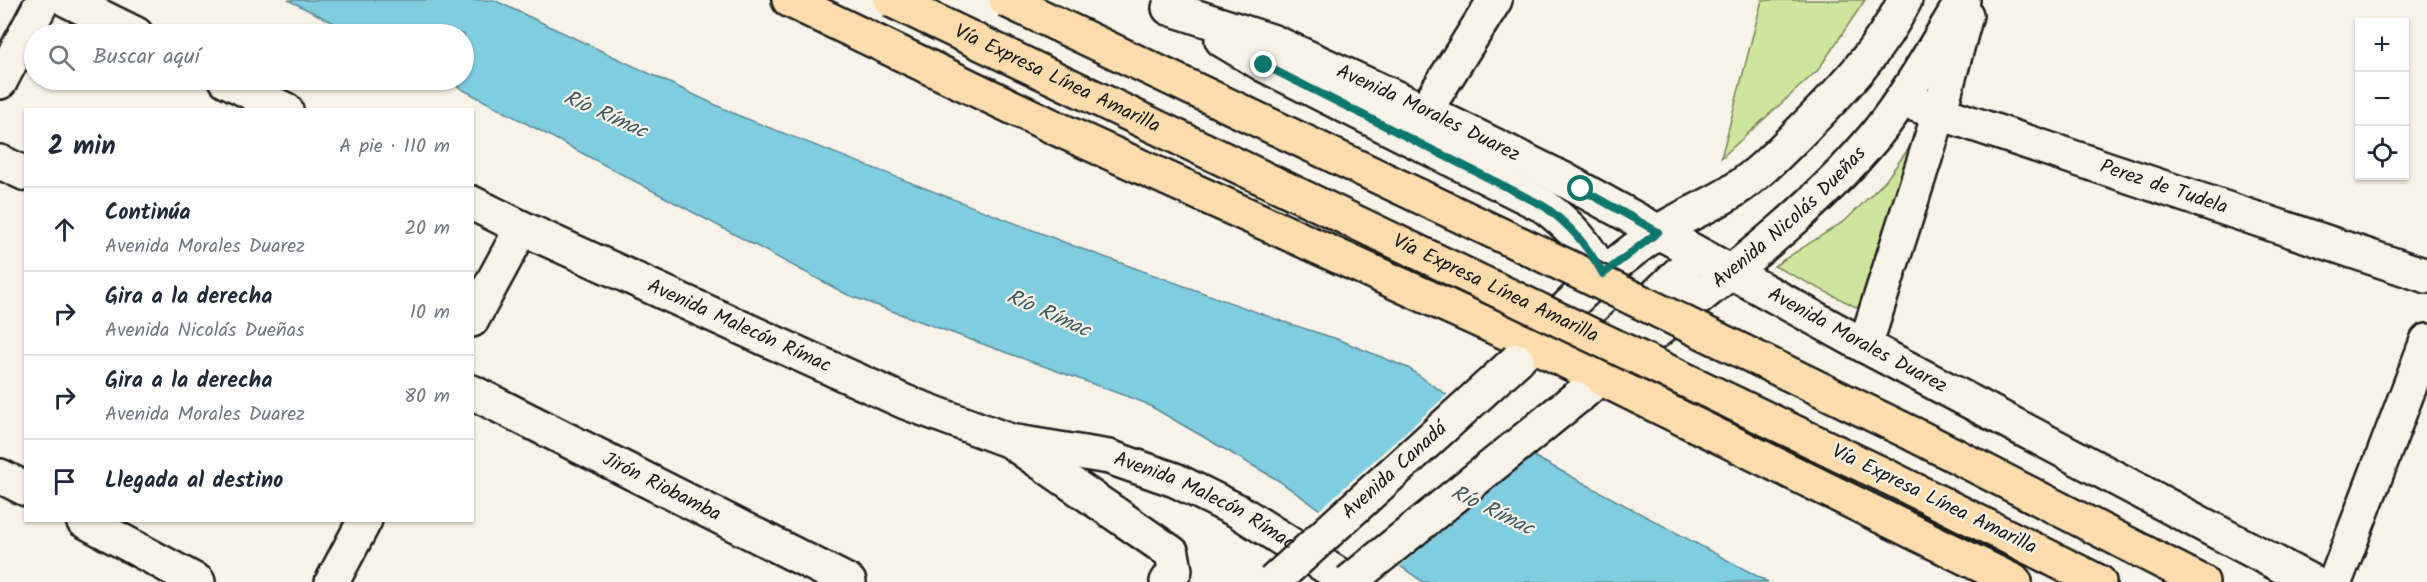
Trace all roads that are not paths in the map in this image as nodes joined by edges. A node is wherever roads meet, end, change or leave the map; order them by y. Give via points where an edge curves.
1 (43, 0) edge
2 (67, 0) edge
3 (789, 0) edge
4 (891, 0) edge
5 (1006, 0) edge
6 (1495, 0) edge
7 (1905, 0) edge
8 (1963, 0) edge
9 (1970, 0) edge
10 (1165, 3) edge
11 (30, 24) edge
12 (116, 24) edge
13 (24, 36) edge
14 (0, 82) edge
15 (246, 90) edge
16 (1902, 100) junction
17 (282, 108) edge
18 (1425, 111) junction
19 (1939, 114) junction
20 (0, 162) edge
21 (24, 173) edge
22 (474, 204) edge
23 (522, 228) junction
24 (1658, 232) junction
25 (1698, 255) junction
26 (1731, 273) junction
27 (1603, 274) junction
28 (2427, 276) edge
29 (474, 316) edge
30 (2427, 341) edge
31 (1865, 346) junction
32 (1524, 352) junction
33 (1588, 388) junction
34 (474, 393) edge
35 (1010, 441) junction
36 (0, 476) edge
37 (24, 488) edge
38 (88, 522) edge
39 (364, 522) edge
40 (1169, 568) edge
41 (198, 582) edge
42 (332, 582) edge
43 (849, 582) edge
44 (1272, 582) edge
45 (1350, 582) edge
46 (2015, 582) edge
47 (2099, 582) edge
48 (2202, 582) edge
49 (2312, 582) edge
50 (2335, 582) edge

1 - 11 street
2 - 12 street
3 - 32 highway
4 - 47 highway, Vía Expresa Línea Amarilla, bridge via 1886,476
5 - 48 highway, bridge via 1912,434
6 - 18 street
7 - 24 street via 1862,68 1768,163 1735,190
8 - 16 street, Avenida Nicolás Dueñas
9 - 19 street
10 - 18 street, Avenida Morales Duarez via 1274,42
10 - 27 street, Avenida Morales Duarez via 1264,65 1544,206 1567,223 1587,246
13 - 14 street
15 - 17 street
16 - 19 street, Perez de Tudela
16 - 26 street, Avenida Nicolás Dueñas via 1873,138 1814,199
18 - 24 street, Avenida Morales Duarez via 1561,178
19 - 28 street, Perez de Tudela
19 - 31 street
20 - 21 street
22 - 23 street, Avenida Malecón Rímac
23 - 29 street
23 - 35 street, Avenida Malecón Rímac via 905,402
24 - 25 street, Avenida Morales Duarez
24 - 27 street
25 - 26 street, Avenida Morales Duarez
25 - 33 street via 1599,350
26 - 31 street, Avenida Morales Duarez
26 - 33 street, Avenida Nicolás Dueñas
27 - 32 street
30 - 50 street
31 - 49 street, Avenida Morales Duarez
32 - 33 highway
32 - 44 street, Avenida Canadá, bridge
33 - 45 street, bridge
33 - 46 highway
34 - 43 street, Jirón Riobamba
35 - 40 street, Avenida Malecón Rímac
35 - 45 street, Avenida Malecón Rímac via 1109,457 1175,480 1238,511
36 - 37 street
38 - 41 street
39 - 42 street

